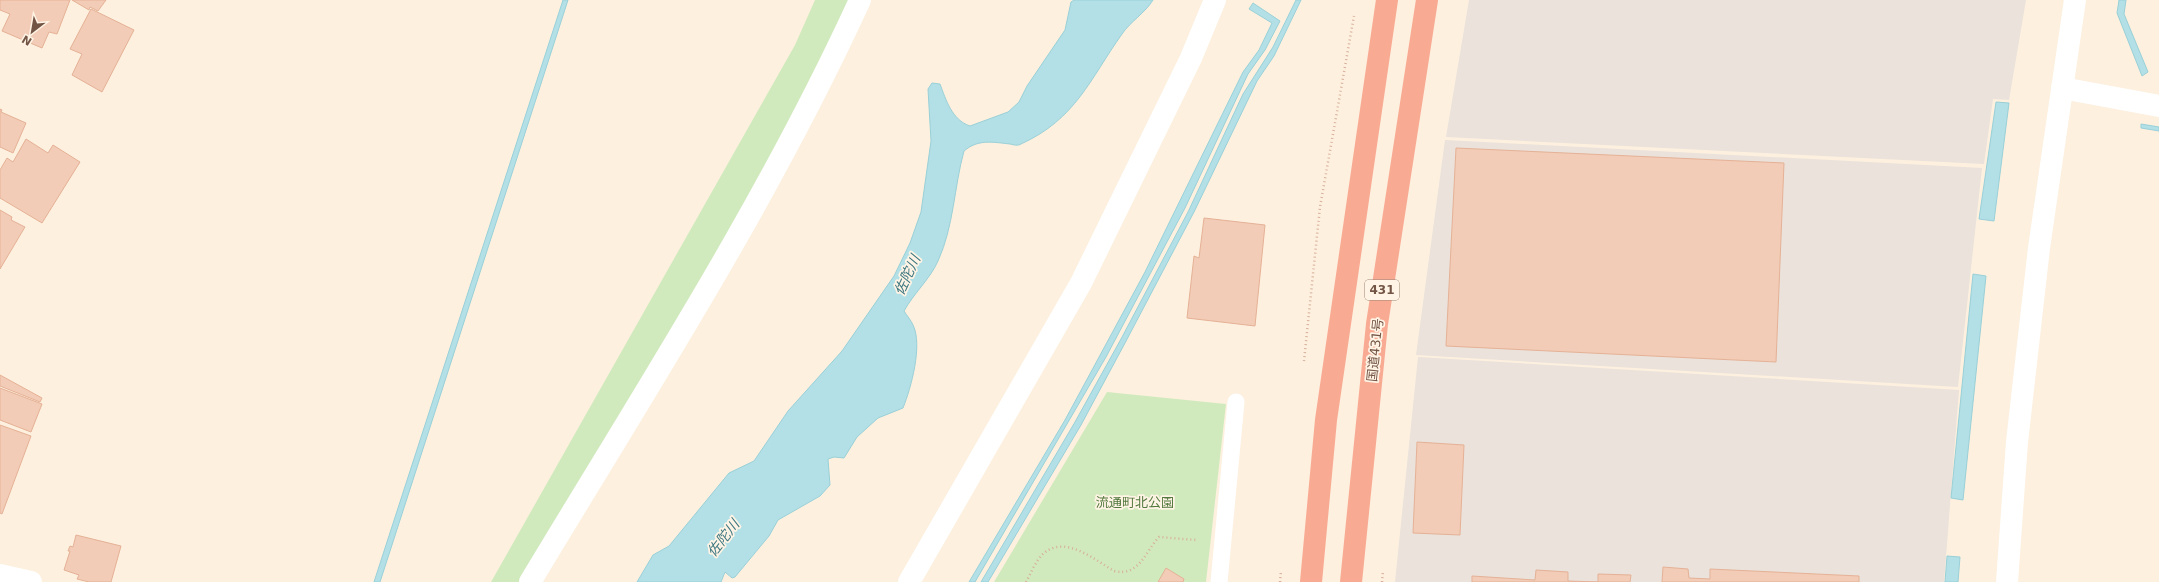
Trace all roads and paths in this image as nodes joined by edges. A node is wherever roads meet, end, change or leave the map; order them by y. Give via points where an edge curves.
1 (860, 0) edge
2 (1214, 0) edge
3 (1387, 0) edge
4 (1427, 0) edge
5 (2075, 0) edge
6 (1354, 15) dead end
7 (2062, 88) junction
8 (2159, 106) edge
9 (1303, 363) dead end
10 (1236, 402) dead end
11 (1223, 542) junction
12 (1282, 566) dead end
13 (1383, 568) dead end
14 (530, 582) edge
15 (909, 582) edge
16 (1026, 582) edge
17 (1219, 582) edge
18 (1280, 582) edge
19 (1311, 582) edge
20 (1351, 582) edge
21 (1382, 582) edge
22 (2007, 582) edge

1 - 14 street via 747,220
2 - 15 street via 1191,58 1081,283
3 - 19 highway, 431 via 1326,420
4 - 20 highway, 国道431号 / 431 via 1377,324
5 - 7 street
6 - 9 path via 1320,207
7 - 8 street
7 - 22 street via 2017,442
10 - 11 lane
11 - 16 path via 1159,537 1134,570 1120,573 1072,547 1056,547 1044,553
11 - 17 lane
12 - 18 path
13 - 21 path

